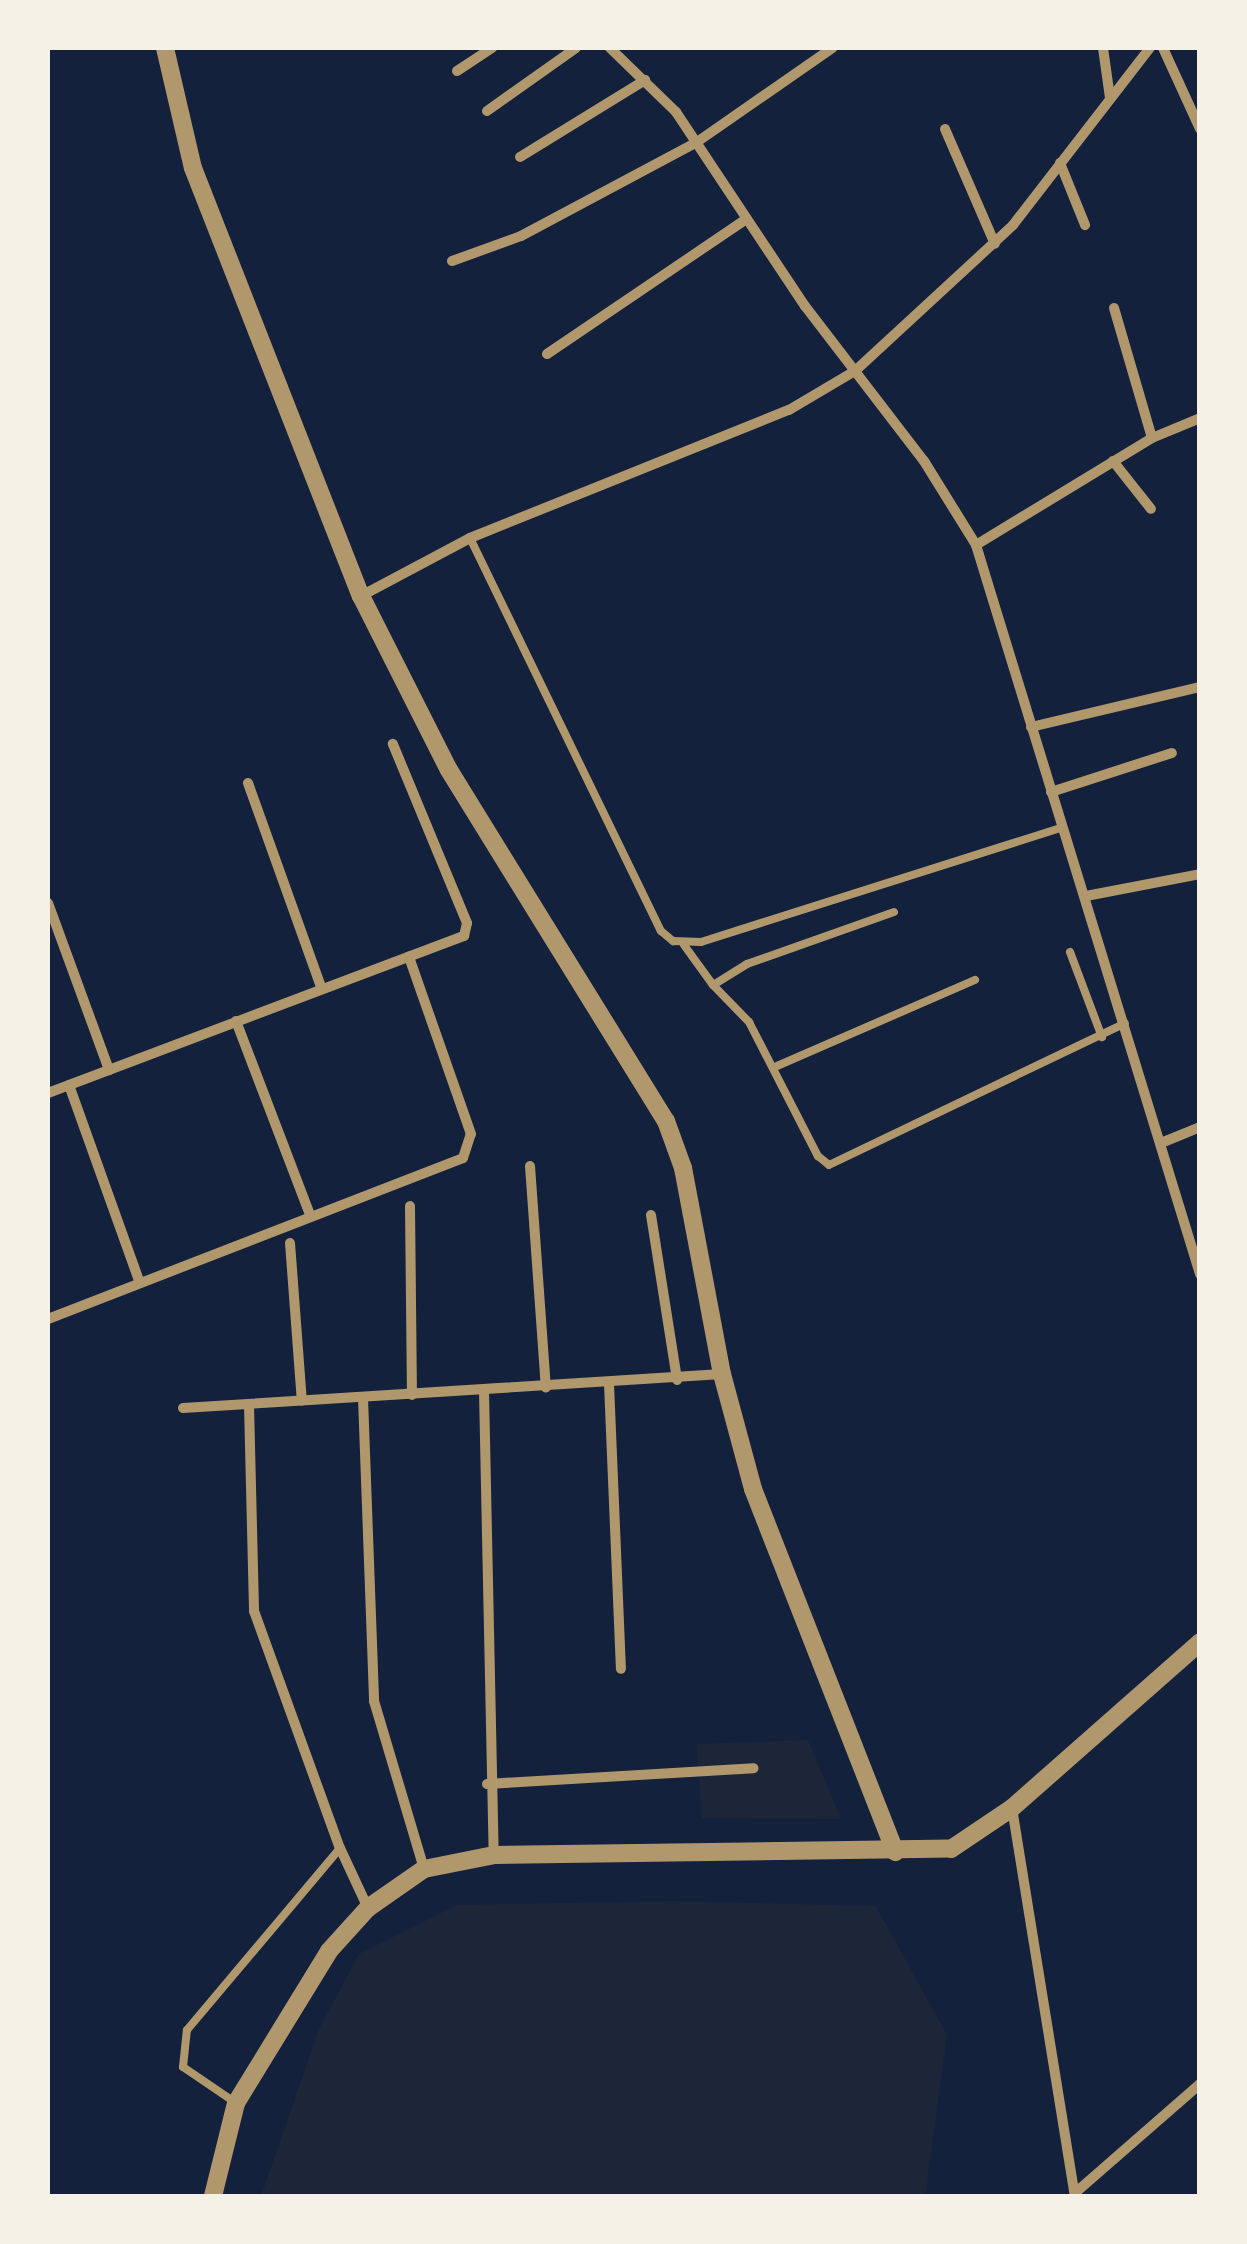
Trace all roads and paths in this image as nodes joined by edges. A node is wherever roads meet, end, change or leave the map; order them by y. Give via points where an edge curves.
1 (166, 48) edge
2 (492, 48) edge
3 (576, 48) edge
4 (610, 48) edge
5 (832, 48) edge
6 (1103, 48) edge
7 (1150, 48) edge
8 (1162, 48) edge
9 (457, 71) dead end
10 (644, 80) junction
11 (1110, 98) junction
12 (487, 110) dead end
13 (945, 129) dead end
14 (1200, 129) edge
15 (697, 142) junction
16 (520, 157) dead end
17 (1060, 163) junction
18 (745, 220) junction
19 (1084, 225) dead end
20 (995, 244) junction
21 (452, 261) dead end
22 (1114, 308) dead end
23 (548, 354) dead end
24 (856, 371) junction
25 (1200, 418) edge
26 (1152, 438) junction
27 (1114, 461) junction
28 (1151, 509) dead end
29 (470, 538) junction
30 (976, 545) junction
31 (360, 596) junction
32 (1200, 687) edge
33 (1032, 727) junction
34 (393, 744) dead end
35 (1172, 753) dead end
36 (248, 784) dead end
37 (1050, 792) junction
38 (1061, 828) junction
39 (1200, 874) edge
40 (1086, 896) junction
41 (48, 903) edge
42 (894, 912) dead end
43 (684, 945) junction
44 (1070, 952) dead end
45 (410, 957) junction
46 (976, 980) dead end
47 (713, 984) junction
48 (321, 987) junction
49 (236, 1021) junction
50 (1125, 1023) junction
51 (1102, 1037) junction
52 (777, 1066) junction
53 (109, 1070) junction
54 (68, 1085) junction
55 (48, 1093) edge
56 (1200, 1127) edge
57 (1161, 1143) junction
58 (530, 1166) dead end
59 (410, 1206) dead end
60 (651, 1215) dead end
61 (310, 1216) junction
62 (290, 1243) dead end
63 (1200, 1274) edge
64 (140, 1281) junction
65 (48, 1319) edge
66 (722, 1374) junction
67 (676, 1380) junction
68 (610, 1384) junction
69 (546, 1387) junction
70 (484, 1391) junction
71 (412, 1395) junction
72 (364, 1398) junction
73 (302, 1401) junction
74 (249, 1405) junction
75 (184, 1408) dead end
76 (1200, 1642) edge
77 (620, 1669) dead end
78 (754, 1768) dead end
79 (488, 1784) junction
80 (1012, 1808) junction
81 (340, 1848) junction
82 (895, 1852) junction
83 (494, 1855) junction
84 (424, 1870) junction
85 (368, 1908) junction
86 (1200, 2084) edge
87 (236, 2103) junction
88 (1075, 2195) edge
89 (213, 2196) edge

1 - 31 street via 193,168
2 - 9 street
3 - 12 street
4 - 10 street
5 - 15 street
6 - 11 street
7 - 11 street
8 - 14 street
10 - 15 street
10 - 16 street
11 - 17 street
13 - 20 street
15 - 18 street
15 - 21 street via 521,236
17 - 19 street
17 - 20 street
18 - 23 street
18 - 24 street
20 - 24 street
22 - 26 street
24 - 29 street via 789,410
24 - 30 street
25 - 26 street
26 - 27 street
27 - 28 street
27 - 30 street
29 - 31 street
29 - 43 lane via 661,930
30 - 33 street
31 - 66 street via 449,770 666,1122 684,1168
32 - 33 street
33 - 37 street
34 - 45 street via 468,927 460,940
35 - 37 street
36 - 48 street
37 - 38 street
38 - 40 street
38 - 43 lane
39 - 40 street
40 - 50 street
41 - 53 street
42 - 47 lane via 746,964
43 - 47 lane
44 - 51 lane
45 - 48 street
45 - 61 street via 471,1134 469,1150 454,1162
46 - 52 lane
47 - 52 lane
48 - 49 street
49 - 53 street
49 - 61 street
50 - 51 lane
50 - 57 street
51 - 52 lane via 836,1166 818,1156
53 - 54 street
54 - 55 street
54 - 64 street
56 - 57 street
57 - 63 street
58 - 69 street
59 - 71 street
60 - 67 street
61 - 64 street
62 - 73 street
64 - 65 street
66 - 67 street
66 - 82 street via 753,1488
67 - 68 street
68 - 69 street
68 - 77 street
69 - 70 street
70 - 71 street
70 - 79 street
71 - 72 street
72 - 73 street
72 - 84 street via 374,1701
73 - 74 street
74 - 75 street
74 - 81 street via 254,1611
76 - 80 street
78 - 79 street
79 - 83 street
80 - 82 street via 952,1849
80 - 88 street
81 - 85 street
81 - 87 lane via 187,2030 183,2067
82 - 83 street
83 - 84 street
84 - 85 street
85 - 87 street via 328,1951
86 - 88 street
87 - 89 street

